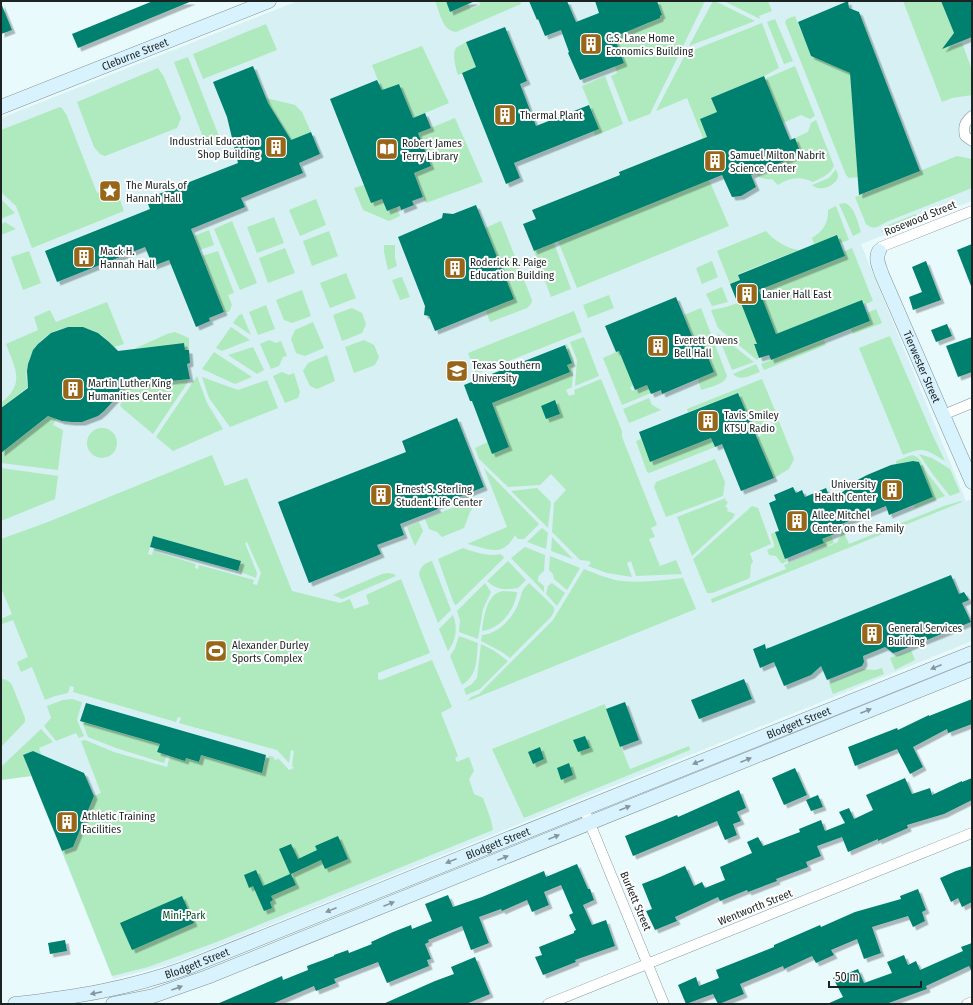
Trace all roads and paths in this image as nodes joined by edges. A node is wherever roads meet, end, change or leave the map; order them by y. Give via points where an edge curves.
1 (269, 1) edge
2 (251, 4) edge
3 (1, 107) edge
4 (972, 116) edge
5 (972, 141) edge
6 (972, 210) edge
7 (879, 251) joint
8 (972, 403) edge
9 (943, 415) junction
10 (972, 482) edge
11 (972, 653) edge
12 (972, 669) edge
13 (783, 728) junction
14 (789, 743) junction
15 (584, 809) junction
16 (589, 823) junction
17 (972, 833) edge
18 (513, 836) junction
19 (519, 851) junction
20 (313, 918) junction
21 (318, 932) junction
22 (648, 963) junction
23 (134, 985) junction
24 (141, 1001) edge
25 (972, 1002) edge
26 (15, 1004) edge
27 (113, 1004) edge
28 (548, 1004) edge
29 (664, 1004) edge
30 (967, 1004) edge

1 - 2 main road, Cleburne Street
2 - 3 main road, Cleburne Street
4 - 5 street via 964,126 965,136
6 - 7 street, Rosewood Street via 886,245
7 - 9 main road, Tierwester Street via 877,261
8 - 9 street
9 - 10 main road, Tierwester Street
11 -> 13 main road, Blodgett Street
14 -> 12 main road, Blodgett Street
13 - 14 main road
13 -> 15 main road, Blodgett Street
16 -> 14 main road, Blodgett Street
15 - 16 street, Burkett Street
15 - 18 main road, Blodgett Street
19 -> 16 main road, Blodgett Street
16 - 22 street, Burkett Street
17 - 22 street, Wentworth Street
18 - 19 main road
18 -> 20 main road, Blodgett Street
21 -> 19 main road, Blodgett Street
20 - 21 main road
20 - 23 main road, Blodgett Street via 186,968
24 -> 21 main road, Blodgett Street
22 - 28 street, Wentworth Street
22 - 29 street, Burkett Street
23 - 24 street
23 -> 26 main road, Blodgett Street via 75,997
24 - 27 main road, Blodgett Street
25 - 30 street

